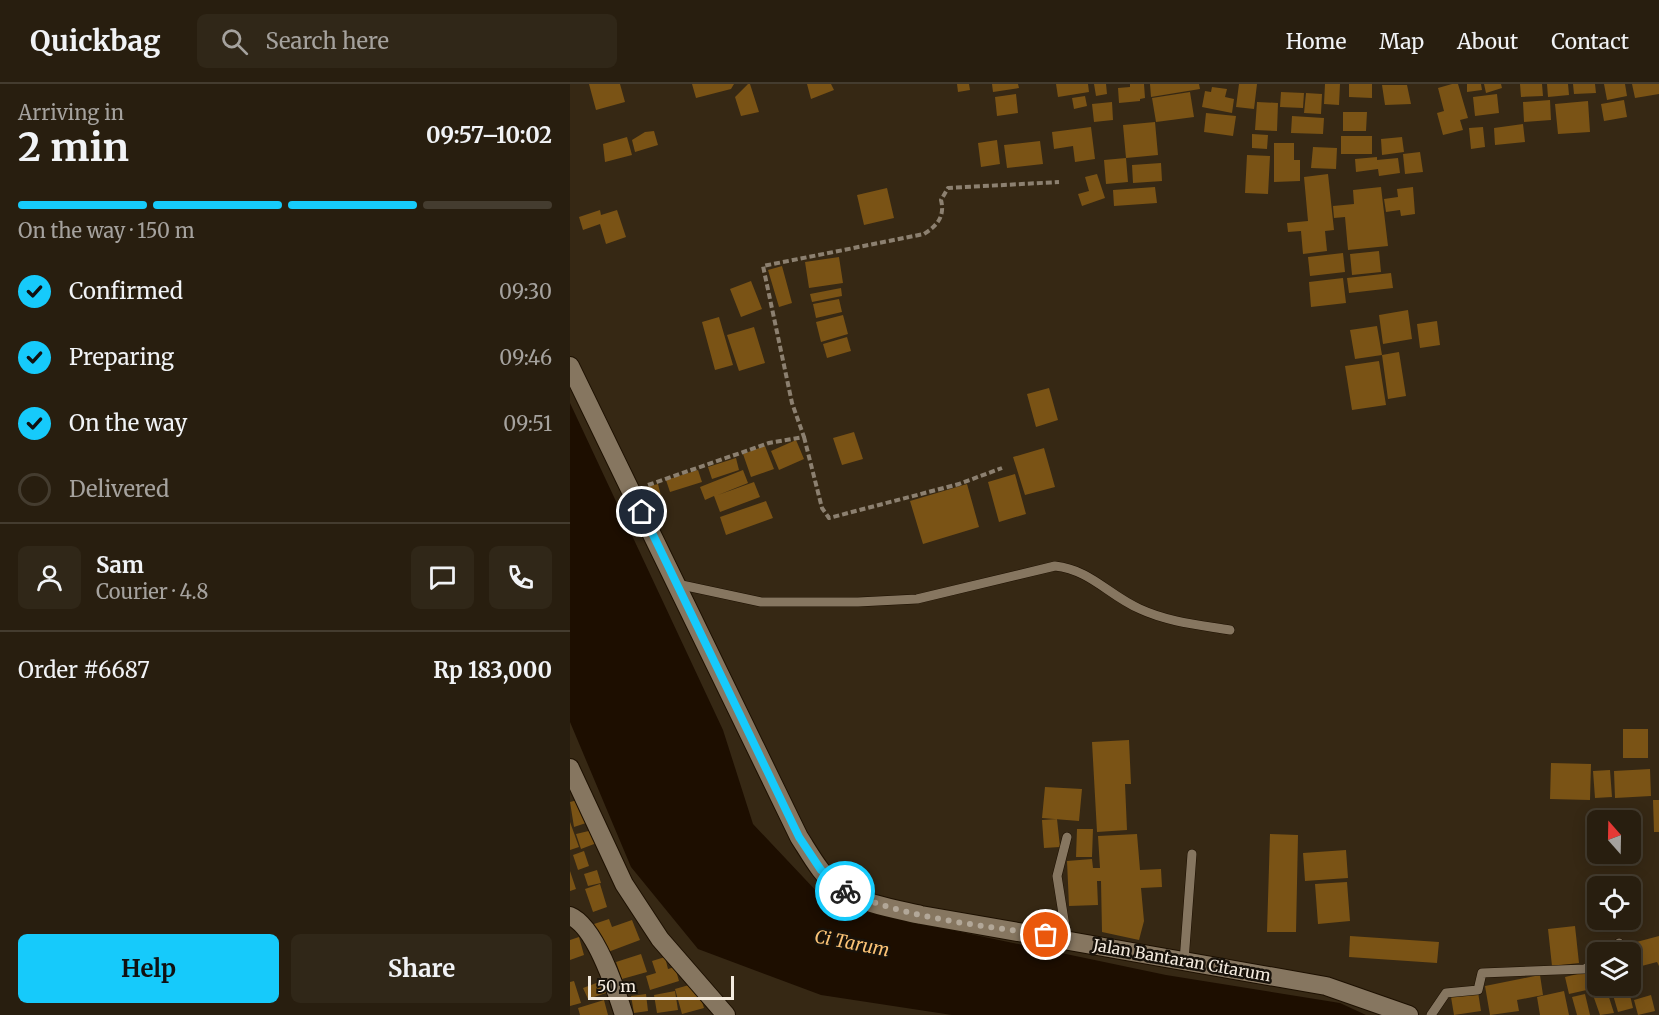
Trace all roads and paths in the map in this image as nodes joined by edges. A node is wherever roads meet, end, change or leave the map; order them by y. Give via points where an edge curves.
1 (1059, 182) dead end
2 (570, 366) edge
3 (804, 438) junction
4 (1002, 468) dead end
5 (631, 491) junction
6 (677, 584) junction
7 (1230, 630) dead end
8 (570, 768) edge
9 (1067, 837) dead end
10 (1192, 854) dead end
11 (570, 916) edge
12 (1067, 939) junction
13 (1184, 961) junction
14 (1587, 968) edge
15 (624, 1015) edge
16 (726, 1015) edge
17 (1409, 1015) edge
18 (1431, 1015) edge

1 - 3 path via 948,188 941,200 940,219 924,234 763,266 792,403
2 - 5 street, Jalan Bantaran Citarum
3 - 4 path via 822,508 829,518 959,484
3 - 5 path via 769,443
5 - 6 street, Jalan Bantaran Citarum
6 - 7 lane via 761,602 858,602 917,599 1055,566 1074,568 1139,609
6 - 12 street, Jalan Bantaran Citarum via 799,837 821,870 840,889 870,902 921,915
8 - 16 street via 624,884 660,939
9 - 12 lane via 1057,876
10 - 13 lane
11 - 15 street via 588,933 616,989
12 - 13 street, Jalan Bantaran Citarum
13 - 17 street, Jalan Bantaran Citarum via 1326,986
14 - 18 lane via 1482,973 1478,990 1446,993

